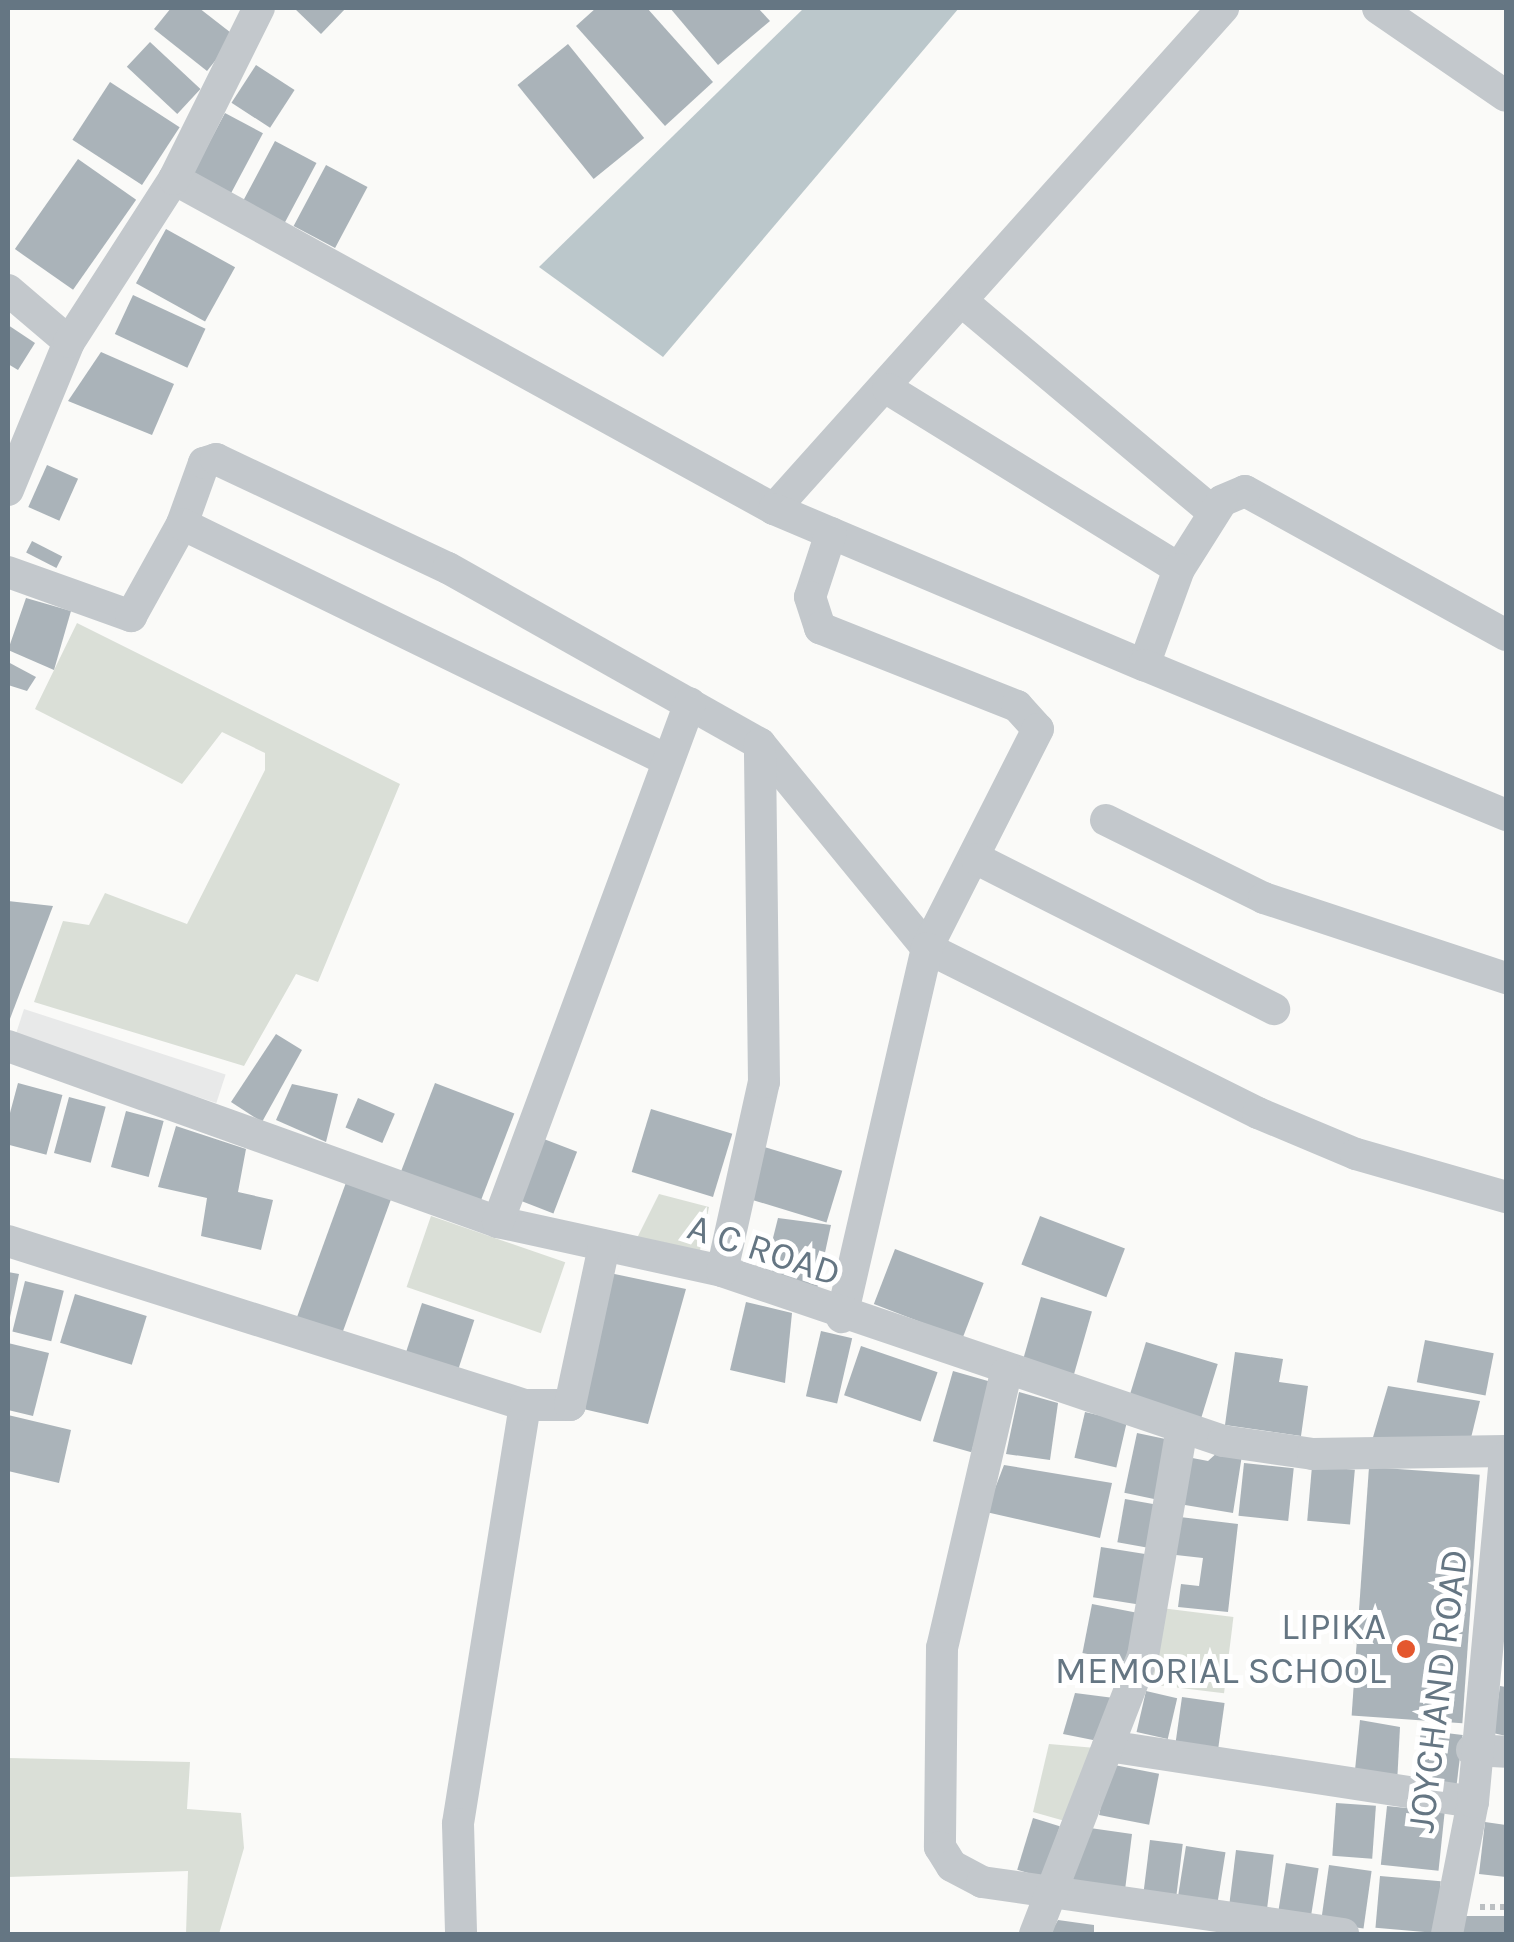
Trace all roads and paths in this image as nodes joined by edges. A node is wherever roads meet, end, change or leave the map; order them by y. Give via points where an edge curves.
1 (259, 8) edge
2 (1223, 8) edge
3 (1378, 8) edge
4 (1506, 96) edge
5 (174, 180) junction
6 (8, 290) edge
7 (964, 303) junction
8 (69, 342) junction
9 (888, 389) junction
10 (8, 490) edge
11 (774, 508) junction
12 (1214, 513) junction
13 (182, 524) junction
14 (831, 533) junction
15 (1179, 570) junction
16 (8, 572) edge
17 (1502, 624) edge
18 (1144, 665) junction
19 (690, 703) junction
20 (760, 744) junction
21 (667, 760) junction
22 (1506, 815) edge
23 (1106, 820) dead end
24 (977, 859) junction
25 (926, 948) junction
26 (1506, 978) edge
27 (1274, 1008) dead end
28 (8, 1046) edge
29 (1506, 1197) edge
30 (498, 1222) junction
31 (8, 1242) edge
32 (604, 1246) junction
33 (722, 1271) junction
34 (842, 1316) junction
35 (1006, 1373) junction
36 (525, 1405) junction
37 (1182, 1429) junction
38 (1506, 1454) edge
39 (1504, 1497) edge
40 (1497, 1624) edge
41 (1108, 1746) junction
42 (1472, 1750) junction
43 (1506, 1752) edge
44 (1473, 1802) junction
45 (1051, 1890) junction
46 (461, 1934) edge
47 (1035, 1934) edge
48 (1343, 1934) edge
49 (1447, 1934) edge

1 - 5 street
2 - 7 street
3 - 4 street
5 - 8 street
5 - 11 street
6 - 8 street
7 - 9 street
7 - 12 street
8 - 10 street
9 - 11 street
9 - 15 street
11 - 14 street
12 - 15 street
12 - 17 street via 1234,494 1270,498
13 - 16 street via 131,616
13 - 19 street via 204,463 224,462 448,568
13 - 21 street
14 - 18 street
14 - 24 street via 810,597 820,628 1017,706 1038,729
15 - 18 street
18 - 22 street
19 - 20 street
19 - 21 street
20 - 25 street
20 - 33 street via 764,1082
21 - 30 street
23 - 26 street via 1264,898
24 - 25 street
24 - 27 street
25 - 29 street via 1258,1113 1356,1154
25 - 34 street
28 - 30 street, A C ROAD
30 - 32 street, A C ROAD
31 - 36 street
32 - 33 street, A C ROAD
32 - 36 street via 570,1406
33 - 34 street, A C ROAD
34 - 35 street, A C ROAD
35 - 37 street, A C ROAD
35 - 45 street via 942,1648 934,1810 940,1847 965,1876
36 - 46 street via 458,1824
37 - 38 street, A C ROAD via 1313,1454
37 - 41 street via 1143,1656
38 - 39 street, JOYCHAND ROAD
39 - 40 street, JOYCHAND ROAD
40 - 42 street, JOYCHAND ROAD
41 - 44 street
41 - 45 street
42 - 43 street
42 - 44 street, JOYCHAND ROAD
44 - 49 street, JOYCHAND ROAD
45 - 47 street
45 - 48 street

